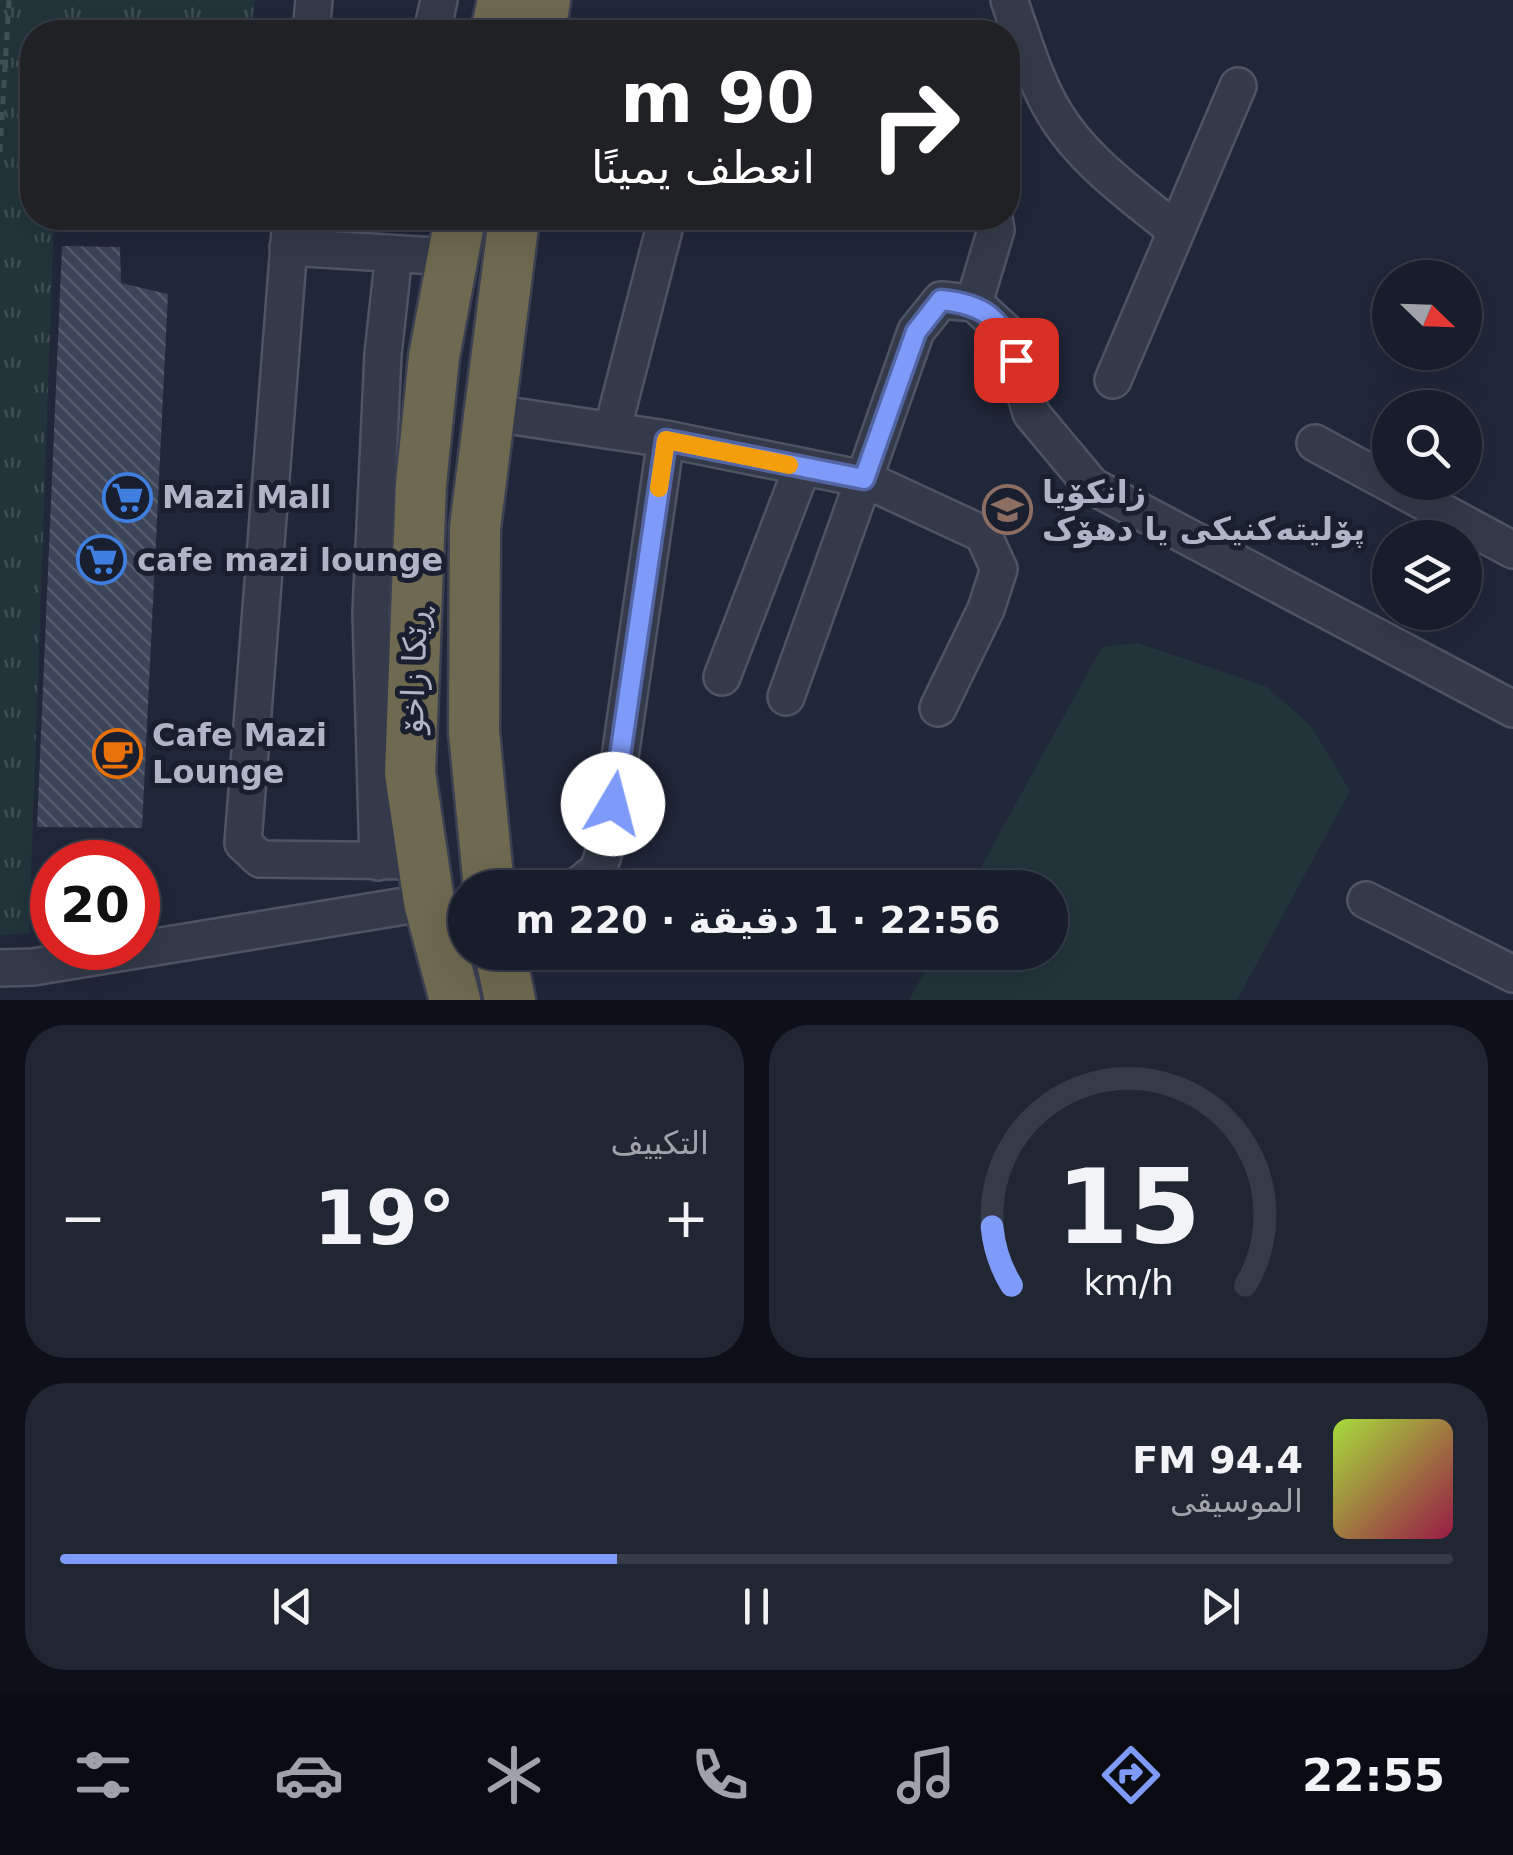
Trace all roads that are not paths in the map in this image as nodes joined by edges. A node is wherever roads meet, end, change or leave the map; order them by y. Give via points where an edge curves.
1 (1020, 29) edge
2 (1238, 86) dead end
3 (512, 230) edge
4 (664, 230) edge
5 (996, 230) edge
6 (289, 232) edge
7 (1176, 232) junction
8 (456, 237) edge
9 (394, 254) junction
10 (974, 303) junction
11 (383, 354) junction
12 (434, 356) junction
13 (1113, 380) dead end
14 (487, 412) junction
15 (612, 431) junction
16 (666, 440) junction
17 (1315, 443) dead end
18 (802, 468) junction
19 (864, 479) junction
20 (1513, 550) edge
21 (722, 677) dead end
22 (786, 697) dead end
23 (938, 708) dead end
24 (1513, 710) edge
25 (486, 870) edge
26 (598, 870) edge
27 (410, 875) junction
28 (1366, 900) dead end
29 (0, 968) edge
30 (504, 970) edge
31 (1513, 974) edge
32 (455, 1000) edge
33 (510, 1000) edge

1 - 7 street via 1064,129
2 - 7 street
3 - 14 highway, ڕێکا زاخۆ
4 - 15 street
5 - 10 street
6 - 9 street
6 - 27 street via 244,843 260,859
7 - 13 street
8 - 9 street
8 - 12 highway, ڕێکا زاخۆ
9 - 11 street
10 - 19 street via 941,300 916,332
10 - 24 street via 1008,334 1031,413 1092,486
11 - 12 street
11 - 27 street via 371,613
12 - 27 highway, ڕێکا زاخۆ via 421,484
14 - 15 street
14 - 25 highway, ڕێکا زاخۆ via 474,528 474,732
15 - 16 street
16 - 18 street
16 - 26 street via 608,840
17 - 20 street
18 - 19 street
18 - 21 street
19 - 22 street
19 - 23 street via 982,534 999,569
27 - 29 street via 33,967
27 - 32 highway, ڕێکا زاخۆ
28 - 31 street
30 - 33 highway

